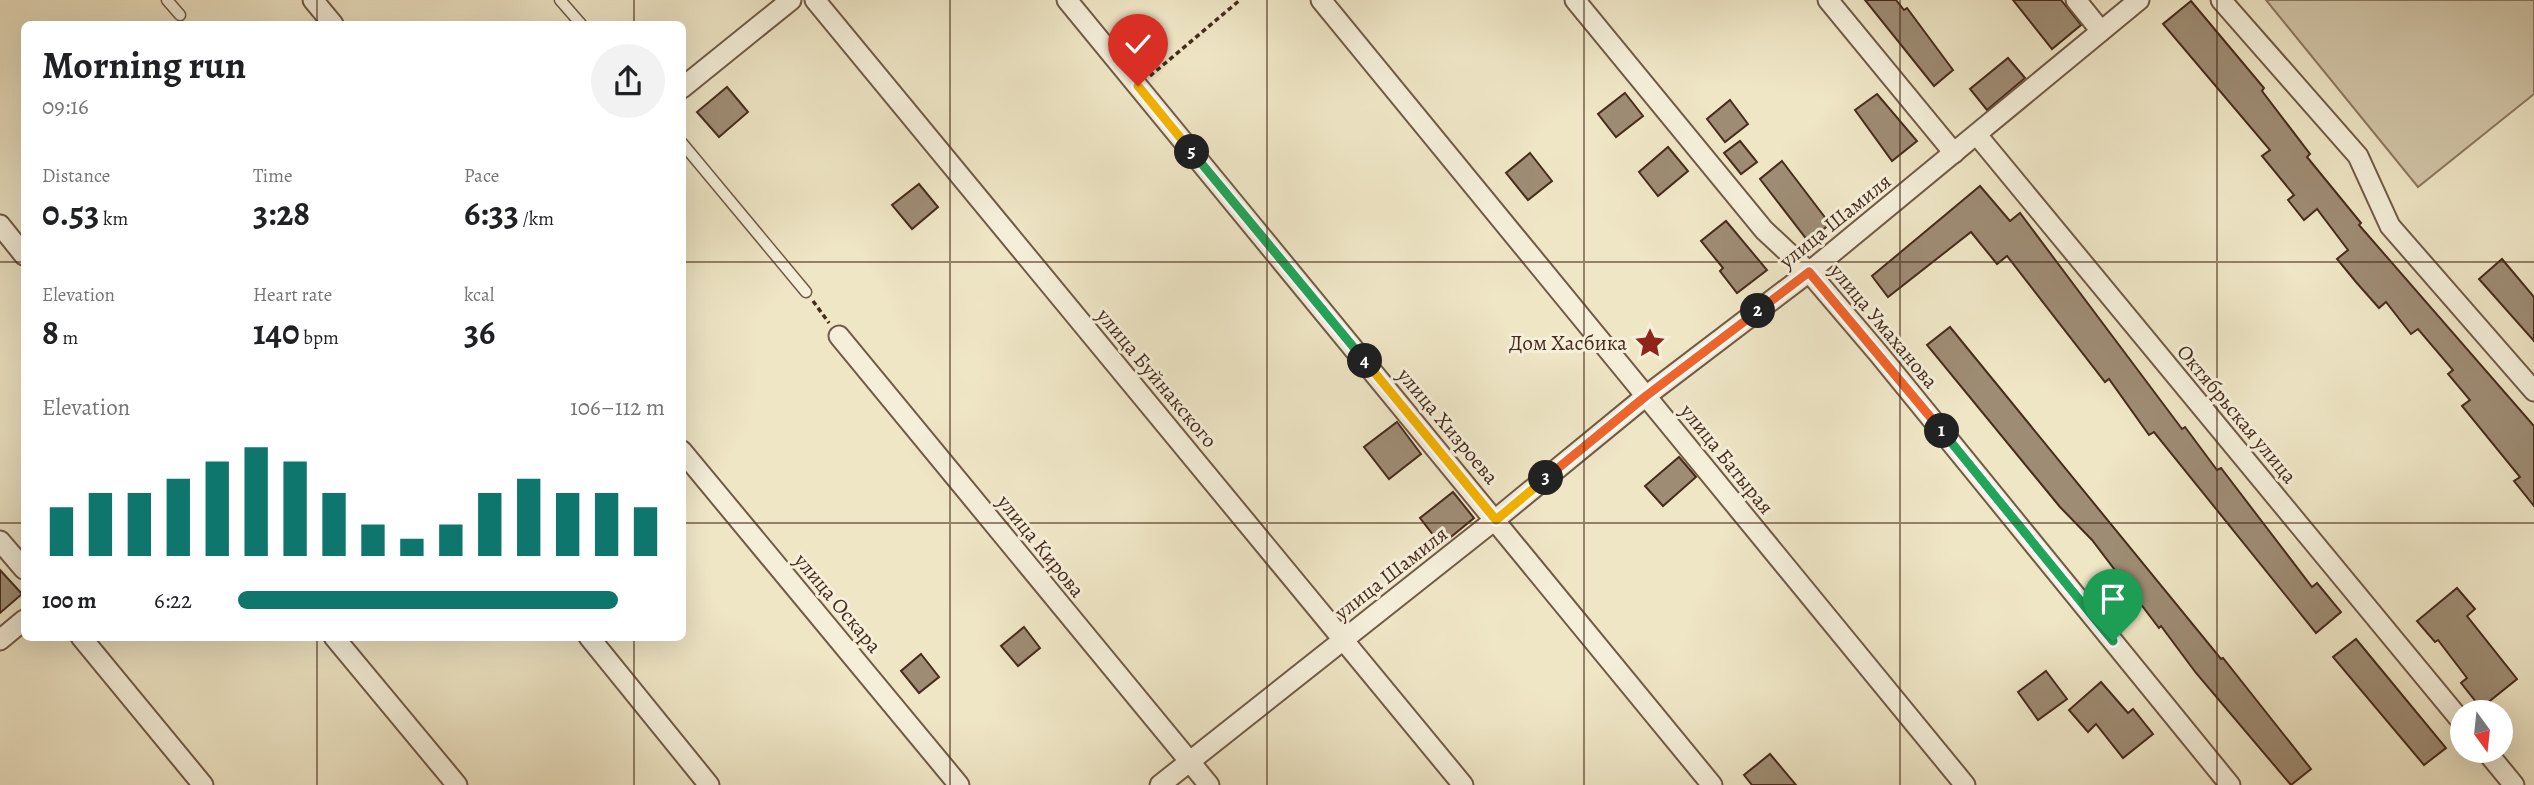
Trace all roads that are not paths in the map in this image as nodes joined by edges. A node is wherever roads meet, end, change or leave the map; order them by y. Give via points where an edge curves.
1 (167, 0) edge
2 (313, 0) edge
3 (560, 0) edge
4 (791, 0) edge
5 (815, 0) edge
6 (1067, 0) edge
7 (1321, 0) edge
8 (1575, 0) edge
9 (1828, 0) edge
10 (2076, 0) edge
11 (2139, 0) edge
12 (2221, 0) edge
13 (180, 15) dead end
14 (330, 21) edge
15 (578, 21) edge
16 (2101, 31) junction
17 (686, 85) edge
18 (1977, 135) junction
19 (686, 148) edge
20 (1954, 153) junction
21 (0, 225) edge
22 (21, 252) edge
23 (1809, 272) junction
24 (806, 292) road end
25 (839, 336) road end
26 (2534, 391) edge
27 (1646, 396) junction
28 (686, 456) edge
29 (1496, 520) junction
30 (0, 541) edge
31 (21, 566) edge
32 (21, 622) edge
33 (1344, 639) junction
34 (0, 640) edge
35 (84, 641) edge
36 (337, 641) edge
37 (592, 641) edge
38 (2450, 707) edge
39 (1190, 762) junction
40 (2496, 763) edge
41 (203, 785) edge
42 (457, 785) edge
43 (709, 785) edge
44 (959, 785) edge
45 (1160, 785) edge
46 (1209, 785) edge
47 (1463, 785) edge
48 (1712, 785) edge
49 (1965, 785) edge
50 (2230, 785) edge
51 (2514, 785) edge

1 - 13 lane
2 - 14 street
3 - 15 lane
4 - 17 street
5 - 33 street, улица Буйнакского
6 - 29 street, улица Хизроева
7 - 27 street, улица Батырая
8 - 23 street, улица Умаханова via 1764,230
9 - 20 street
10 - 16 street
11 - 16 street, улица Шамиля
12 - 26 street via 2358,156 2390,226
16 - 18 street, улица Шамиля
18 - 20 street, улица Шамиля
18 - 38 street, Октябрьская улица
19 - 24 lane
20 - 23 street, улица Шамиля
21 - 22 street
23 - 27 street, улица Шамиля
23 - 50 street, улица Умаханова
25 - 39 street, улица Кирова
27 - 29 street, улица Шамиля
27 - 49 street, улица Батырая
28 - 44 street, улица Оскара
29 - 33 street, улица Шамиля
29 - 48 street, улица Хизроева
30 - 31 street
32 - 34 street
33 - 39 street, улица Шамиля
33 - 47 street, улица Буйнакского
35 - 41 street
36 - 42 street
37 - 43 street
39 - 45 street, улица Шамиля
39 - 46 street, улица Кирова
40 - 51 street

